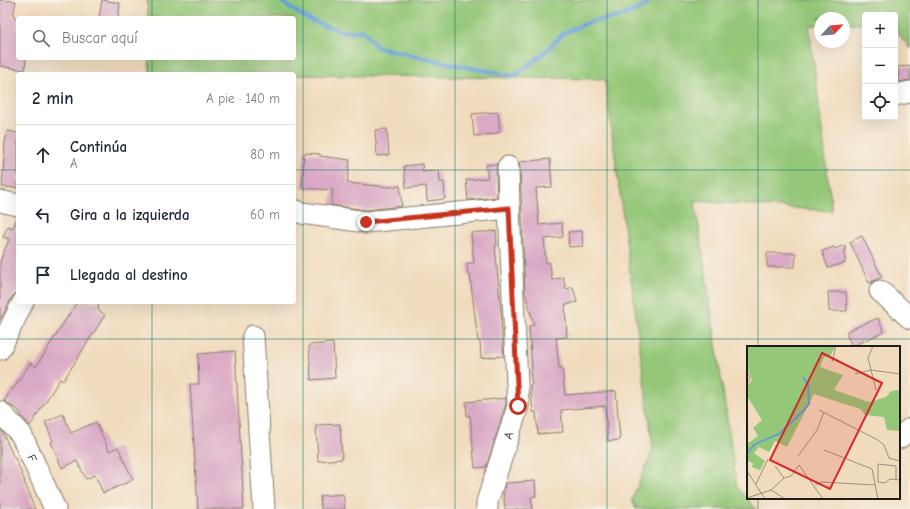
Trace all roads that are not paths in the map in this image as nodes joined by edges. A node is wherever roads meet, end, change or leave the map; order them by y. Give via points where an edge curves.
1 (910, 92) edge
2 (898, 94) edge
3 (508, 167) dead end
4 (0, 201) edge
5 (16, 204) edge
6 (509, 208) junction
7 (296, 211) edge
8 (880, 291) dead end
9 (22, 304) edge
10 (910, 318) edge
11 (253, 336) dead end
12 (0, 349) edge
13 (0, 412) edge
14 (910, 429) edge
15 (900, 437) edge
16 (55, 509) edge
17 (264, 509) edge
18 (487, 509) edge

1 - 2 street
3 - 6 street, A
4 - 5 street
6 - 7 street via 366,222
6 - 18 street, A via 518,406 487,502
8 - 10 street
9 - 12 street
11 - 17 street
13 - 16 street, F via 21,434
14 - 15 street

